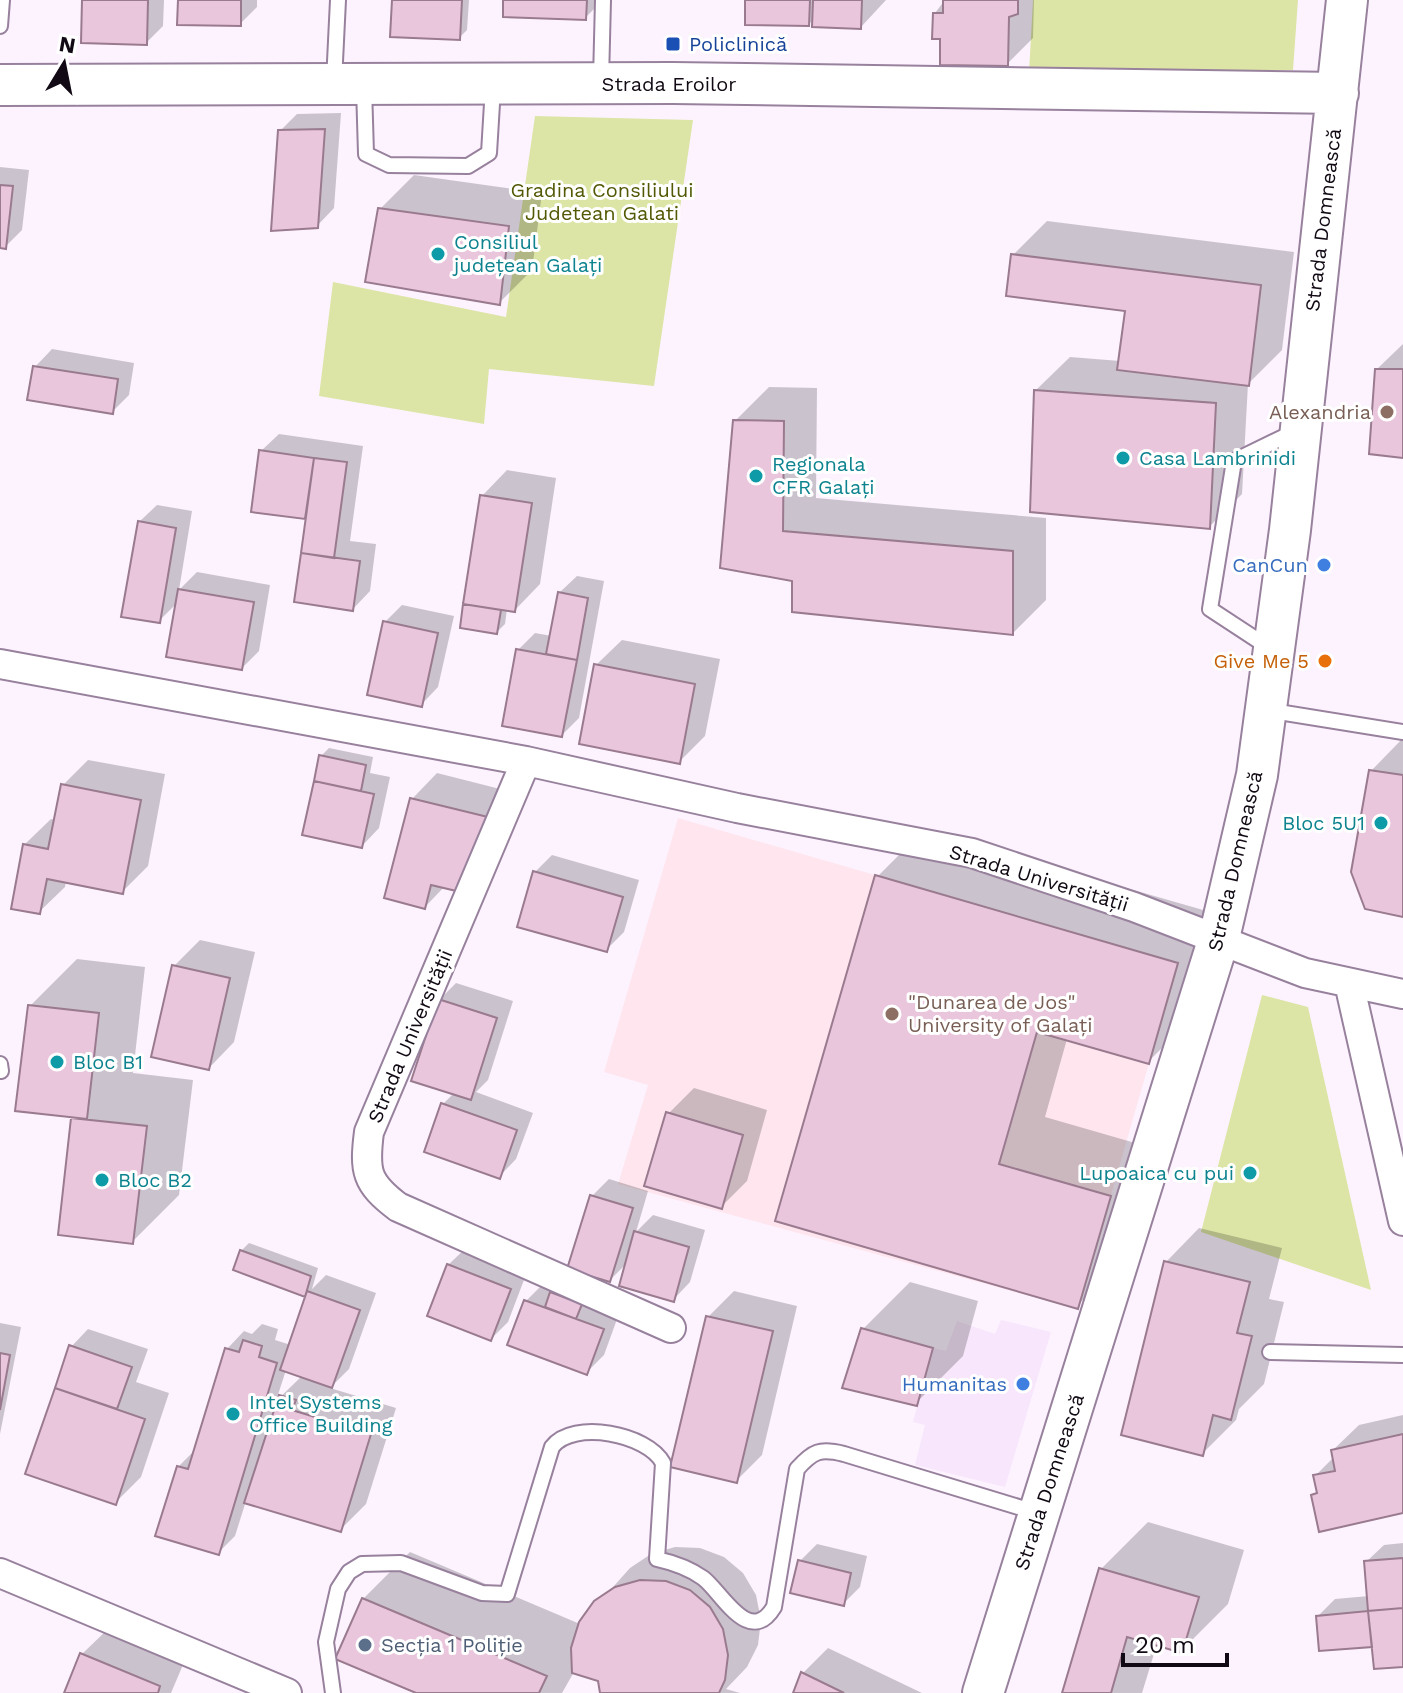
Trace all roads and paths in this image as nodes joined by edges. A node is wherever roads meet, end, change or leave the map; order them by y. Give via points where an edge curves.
1 (2, 0) edge
2 (338, 0) edge
3 (603, 0) edge
4 (1347, 0) edge
5 (0, 26) edge
6 (349, 82) junction
7 (493, 83) junction
8 (601, 84) junction
9 (0, 85) edge
10 (1338, 93) junction
11 (1299, 429) junction
12 (1274, 652) junction
13 (0, 664) edge
14 (1266, 710) junction
15 (1403, 732) edge
16 (526, 761) junction
17 (1219, 938) junction
18 (1349, 983) junction
19 (1403, 994) edge
20 (1403, 1221) edge
21 (671, 1328) dead end
22 (1270, 1352) dead end
23 (1403, 1355) edge
24 (1039, 1513) junction
25 (0, 1573) edge
26 (287, 1693) edge
27 (333, 1693) edge
28 (983, 1693) edge

1 - 5 lane
2 - 6 lane
3 - 8 lane
4 - 10 main road, Strada Domnească
6 - 7 main road, Strada Eroilor
6 - 7 lane via 366,154 376,162 468,166 489,153
6 - 9 main road, Strada Eroilor
7 - 8 main road, Strada Eroilor
8 - 10 main road, Strada Eroilor
10 - 11 main road, Strada Domnească
11 - 12 main road, Strada Domnească
11 - 12 lane via 1234,461 1210,609
12 - 14 main road, Strada Domnească
13 - 16 street, Strada Universității
14 - 15 lane
14 - 17 main road, Strada Domnească via 1257,775
16 - 17 street, Strada Universității via 972,853
16 - 21 street, Strada Universității via 369,1132 365,1165 377,1192 398,1207
17 - 18 street, Strada Universității via 1305,973
17 - 24 main road, Strada Domnească
18 - 19 street, Strada Universității
18 - 20 street
22 - 23 lane
24 - 27 lane via 844,1454 823,1449 811,1453 797,1469 774,1607 769,1616 745,1619 732,1613 706,1580 657,1559 663,1463 657,1451 644,1443 570,1432 552,1447 507,1594 482,1593 401,1563 362,1564 349,1572 338,1589 326,1642
24 - 28 main road, Strada Domnească
25 - 26 street

